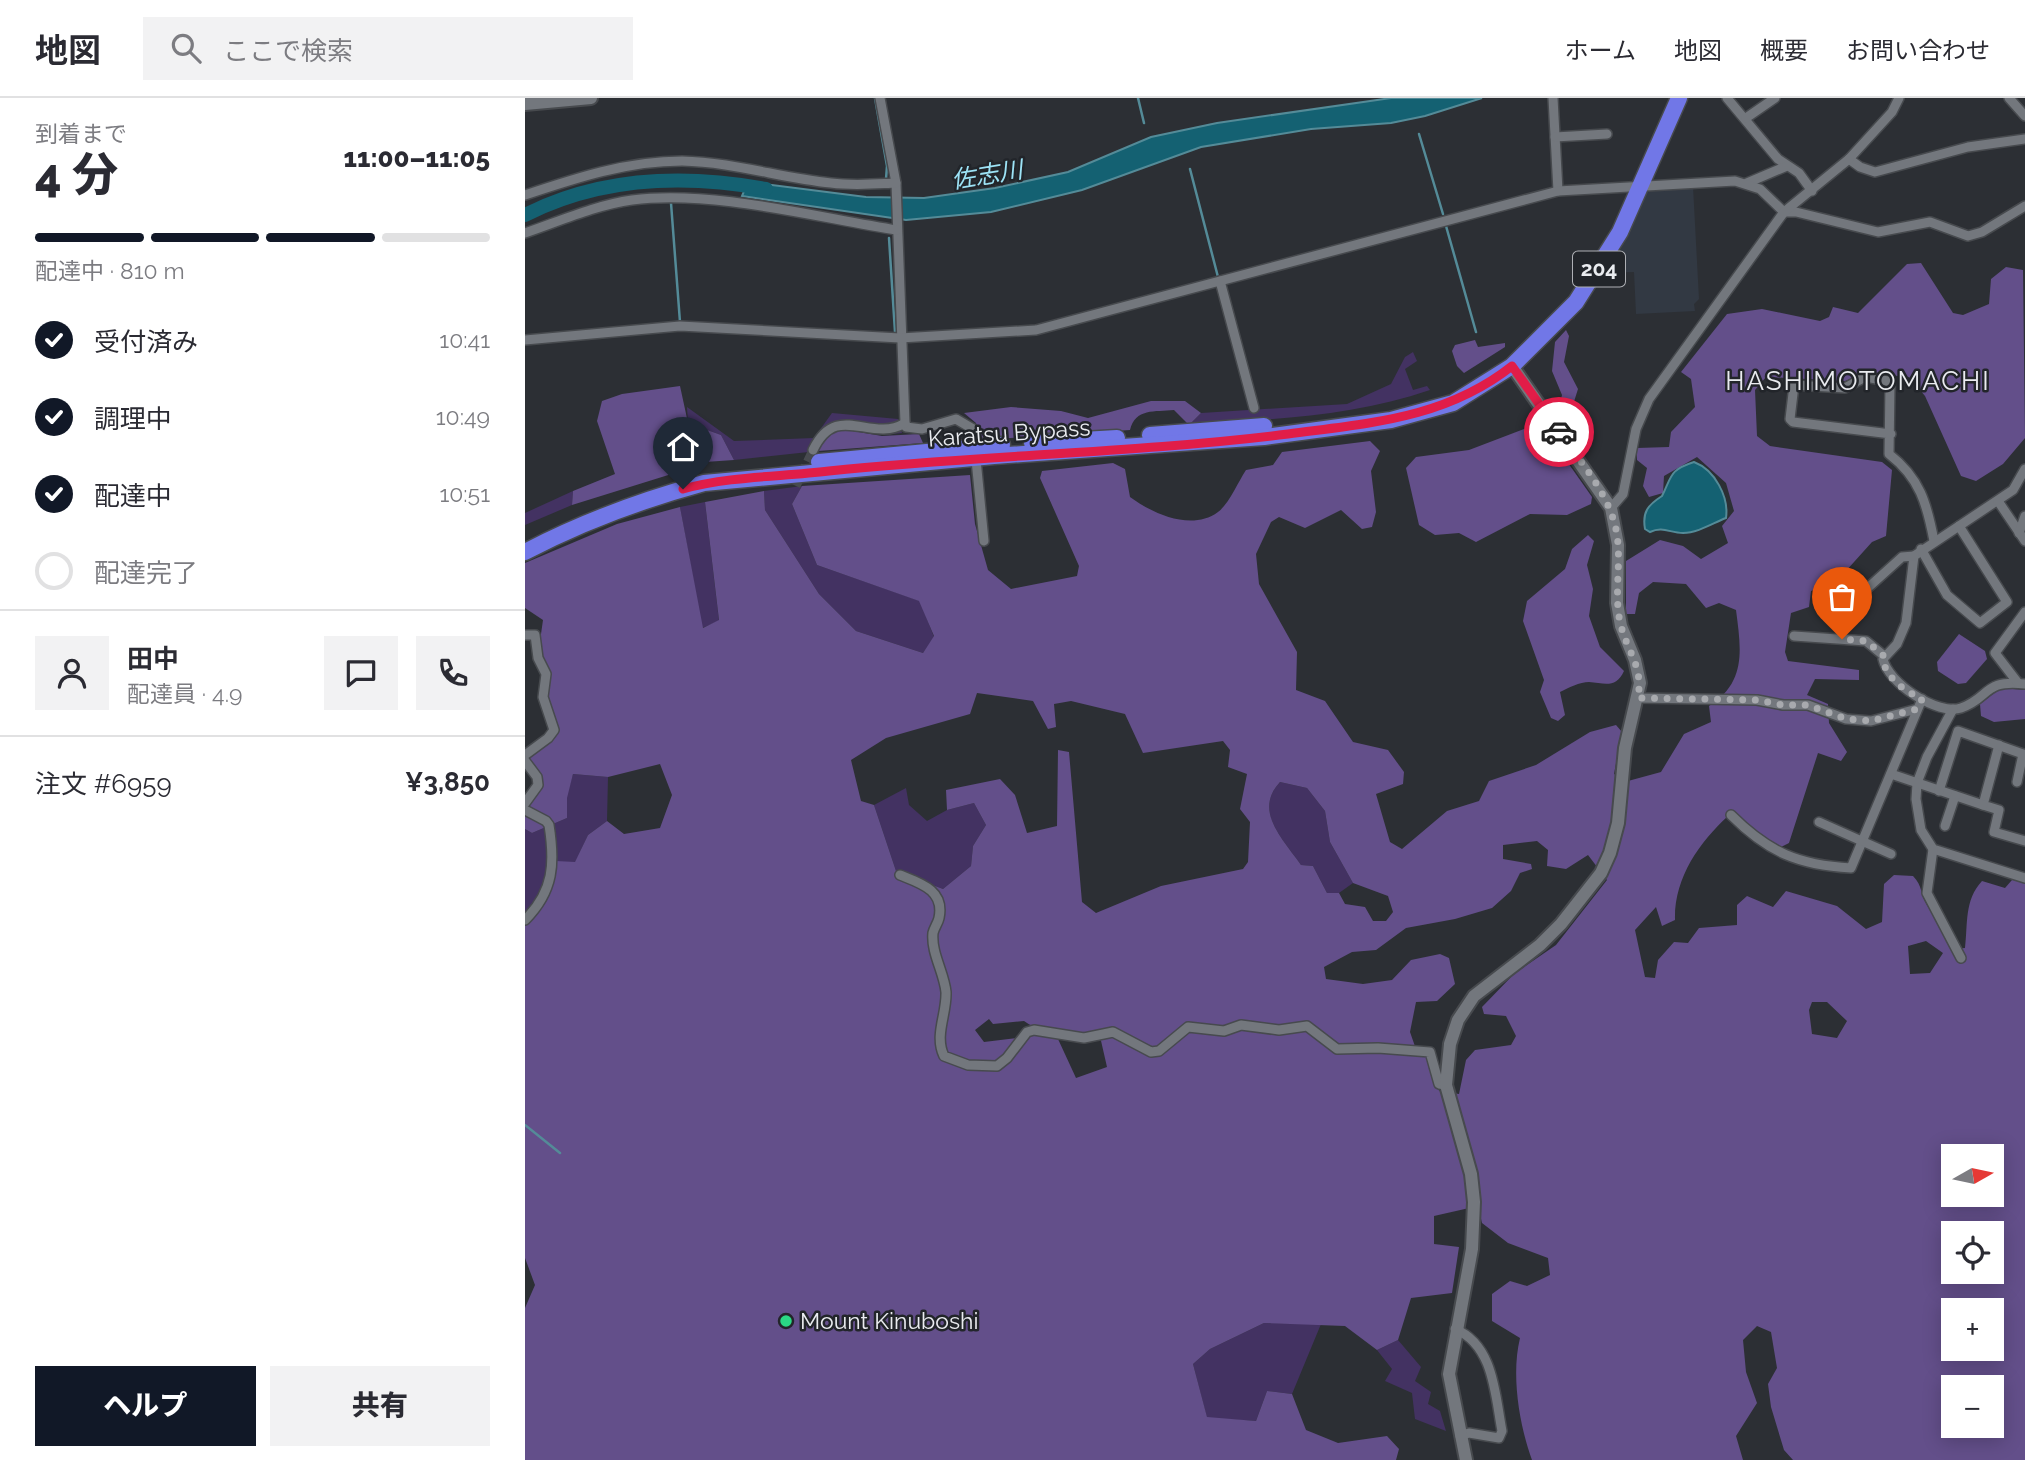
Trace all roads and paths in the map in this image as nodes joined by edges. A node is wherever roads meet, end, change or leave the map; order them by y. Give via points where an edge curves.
1 (591, 98) edge
2 (880, 98) edge
3 (1553, 98) edge
4 (1679, 98) edge
5 (1727, 98) edge
6 (1775, 98) edge
7 (1899, 98) edge
8 (2009, 98) edge
9 (525, 104) edge
10 (2023, 110) edge
11 (1746, 118) junction
12 (1607, 134) dead end
13 (1555, 137) junction
14 (2025, 139) edge
15 (1849, 159) junction
16 (1787, 166) junction
17 (896, 183) junction
18 (1747, 183) junction
19 (1640, 185) junction
20 (1558, 191) junction
21 (1812, 191) junction
22 (525, 195) edge
23 (2025, 206) edge
24 (1784, 212) junction
25 (897, 230) junction
26 (525, 233) edge
27 (1220, 281) junction
28 (900, 338) junction
29 (525, 340) edge
30 (1512, 366) junction
31 (1254, 408) dead end
32 (905, 423) junction
33 (1891, 435) junction
34 (813, 450) tunnel mouth
35 (976, 453) junction
36 (2025, 469) edge
37 (1998, 502) junction
38 (1611, 508) junction
39 (2025, 516) edge
40 (1959, 526) junction
41 (2022, 537) edge
42 (525, 540) edge
43 (984, 541) dead end
44 (1934, 541) junction
45 (525, 552) edge
46 (1917, 552) junction
47 (1851, 603) dead end
48 (2025, 612) edge
49 (525, 635) edge
50 (1794, 636) dead end
51 (1883, 655) junction
52 (2022, 683) edge
53 (1638, 698) junction
54 (1922, 699) junction
55 (1917, 709) junction
56 (1953, 709) junction
57 (1999, 746) junction
58 (525, 758) edge
59 (1891, 774) junction
60 (2017, 782) dead end
61 (1917, 783) junction
62 (1939, 791) junction
63 (1955, 796) junction
64 (525, 803) edge
65 (1983, 805) junction
66 (525, 810) edge
67 (1731, 815) dead end
68 (1819, 822) dead end
69 (1945, 826) dead end
70 (2025, 841) edge
71 (1863, 842) junction
72 (1933, 849) junction
73 (1891, 854) dead end
74 (900, 875) dead end
75 (2025, 877) edge
76 (525, 920) edge
77 (1961, 958) dead end
78 (1446, 1085) junction
79 (1455, 1329) junction
80 (1460, 1436) junction
81 (1466, 1460) edge

1 - 9 street
2 - 17 street
3 - 13 street
4 - 19 highway, Karatsu Bypass / 204
5 - 11 street
6 - 11 street
7 - 15 street
8 - 10 street
11 - 16 street
12 - 13 street
13 - 20 street
14 - 15 street via 1968,147 1875,172
15 - 21 street
16 - 18 street
16 - 21 street via 1799,173
17 - 22 street via 863,186 722,164 655,162 602,171
17 - 25 street
18 - 19 street
18 - 24 street
19 - 20 street
19 - 30 highway, Karatsu Bypass / 204 via 1593,279 1560,322
20 - 27 street
21 - 24 street
23 - 24 street via 1968,236 1930,222 1878,232
24 - 38 street via 1649,399 1636,429 1623,494
25 - 26 street via 705,199 663,198 618,204
25 - 28 street
27 - 28 street via 1036,330
27 - 31 street
28 - 29 street via 680,326
28 - 32 street
30 - 35 highway, Karatsu Bypass / 204 via 1453,403 1328,429 1209,442
30 - 38 street
32 - 34 street via 882,430 848,424 831,427
32 - 35 street via 922,429 956,419 973,429
33 - 33 street via 1793,422 1794,385 1846,387 1865,377 1888,381
33 - 44 street via 1889,454 1905,466 1923,493
35 - 42 highway, Karatsu Bypass / 204 via 864,456 698,474 623,498
35 - 43 street
35 - 45 highway, Karatsu Bypass / 204 via 704,483 579,525
36 - 37 street via 2013,491
37 - 40 street
37 - 41 street
38 - 53 street via 1618,545 1621,626 1639,672
39 - 41 street
40 - 44 street
40 - 46 street via 2007,602 1980,623 1947,595
44 - 46 street
46 - 47 street via 1902,557
46 - 51 street via 1906,623 1896,644
48 - 52 street via 1995,653
49 - 58 street via 535,635 537,640 538,658 546,674 543,697 554,730
50 - 51 street via 1866,641
51 - 54 street via 1894,680
52 - 56 street via 1997,684 1962,708
53 - 55 street via 1808,705 1846,719 1871,721
53 - 78 street via 1627,722 1618,823 1601,873 1540,945 1474,996 1458,1020 1450,1044
54 - 55 street
54 - 56 street
55 - 59 street
56 - 61 street
57 - 60 street via 2023,754
57 - 62 street via 1958,731
57 - 65 street
58 - 64 street via 538,785
59 - 61 street
59 - 71 street
61 - 62 street
61 - 72 street via 1921,830
62 - 63 street
63 - 65 street
63 - 69 street
65 - 70 street via 1999,810 1994,832
66 - 76 street via 549,825 555,862 547,888
67 - 71 street via 1763,841 1805,864 1851,868
68 - 71 street
71 - 73 street
72 - 75 street
72 - 77 street via 1927,893
74 - 78 street via 930,887 937,897 940,917 933,933 946,995 941,1049 944,1056 959,1063 997,1066 1020,1037 1034,1030 1084,1038 1113,1031 1151,1052 1159,1051 1188,1027 1224,1031 1241,1025 1279,1030 1307,1026 1337,1049 1430,1052 1439,1084
78 - 79 street via 1471,1174 1474,1202 1472,1249
79 - 80 street via 1449,1374
79 - 80 street via 1486,1358 1502,1431 1499,1438
80 - 81 street

